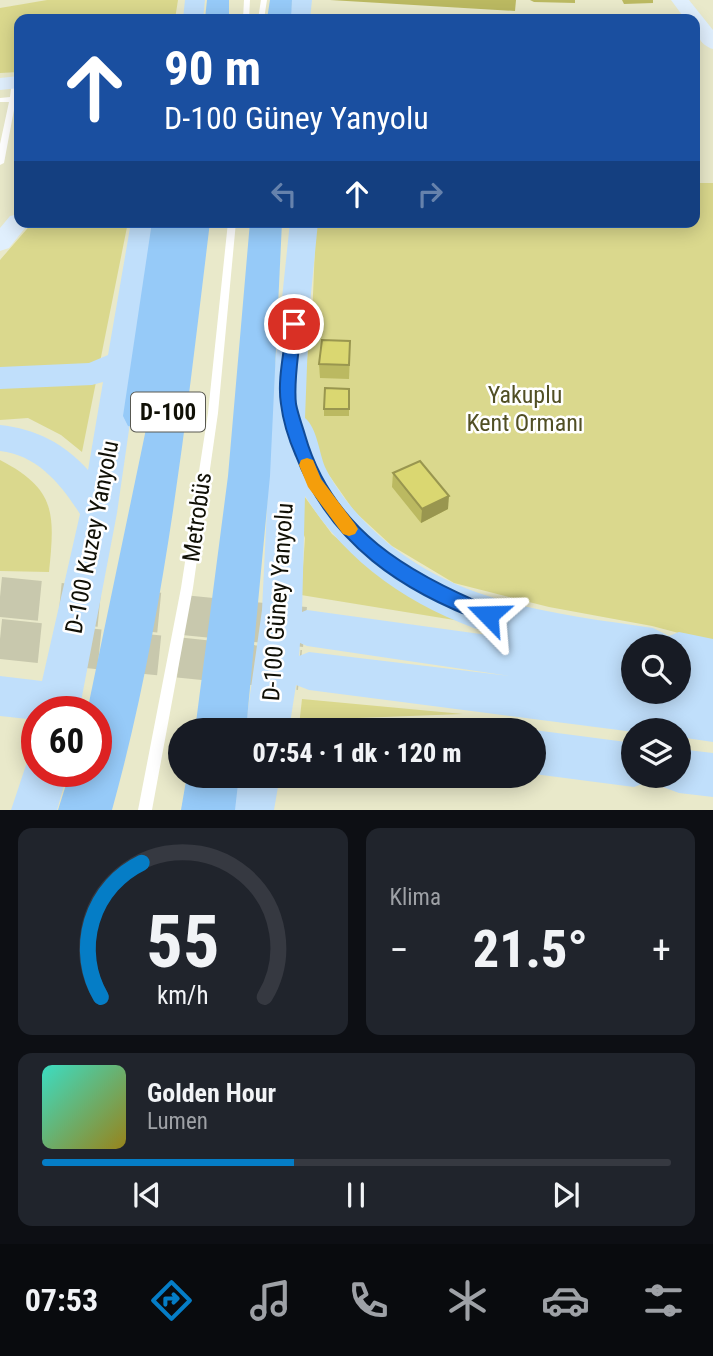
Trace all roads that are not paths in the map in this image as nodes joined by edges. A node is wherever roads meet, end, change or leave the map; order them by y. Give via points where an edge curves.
1 (680, 0) edge
2 (691, 14) edge
3 (700, 26) edge
4 (713, 43) edge
5 (12, 87) edge
6 (0, 100) edge
7 (0, 163) edge
8 (14, 227) edge
9 (144, 228) edge
10 (167, 228) edge
11 (193, 228) edge
12 (231, 228) edge
13 (266, 228) edge
14 (288, 228) edge
15 (303, 228) edge
16 (0, 243) edge
17 (122, 362) junction
18 (0, 378) edge
19 (273, 395) junction
20 (0, 438) edge
21 (99, 513) junction
22 (135, 600) junction
23 (307, 628) tunnel mouth
24 (621, 641) edge
25 (691, 653) edge
26 (713, 658) edge
27 (309, 671) tunnel mouth
28 (621, 673) edge
29 (691, 683) edge
30 (713, 686) edge
31 (36, 695) edge
32 (221, 718) edge
33 (269, 718) edge
34 (713, 721) edge
35 (546, 754) edge
36 (621, 763) edge
37 (691, 772) edge
38 (713, 775) edge
39 (41, 787) edge
40 (241, 788) edge
41 (34, 810) edge
42 (85, 810) edge
43 (145, 810) edge
44 (208, 810) edge

1 - 2 street
3 - 4 street
5 - 6 lane
5 - 7 lane
8 - 16 street
9 - 17 main road, D-100 Kuzey Yanyolu
10 - 22 highway via 138,454
11 - 22 highway, D-100 via 161,461
12 - 43 lane, Metrobüs via 213,413
13 - 19 highway
14 - 19 highway via 273,349
15 - 19 main road, D-100 Güney Yanyolu
17 - 18 main road via 92,374
17 - 21 main road, D-100 Kuzey Yanyolu
19 - 24 main road via 314,482 335,514 363,545 397,570 441,596 521,625
19 - 32 highway via 246,519
19 - 33 main road, D-100 Güney Yanyolu via 281,617
20 - 21 main road via 35,447 55,459
21 - 31 main road, D-100 Kuzey Yanyolu
22 - 42 highway, D-100 via 109,729
23 - 28 main road
25 - 26 main road
27 - 34 main road
29 - 30 main road
35 - 36 main road
37 - 38 main road
39 - 41 main road
40 - 44 highway

